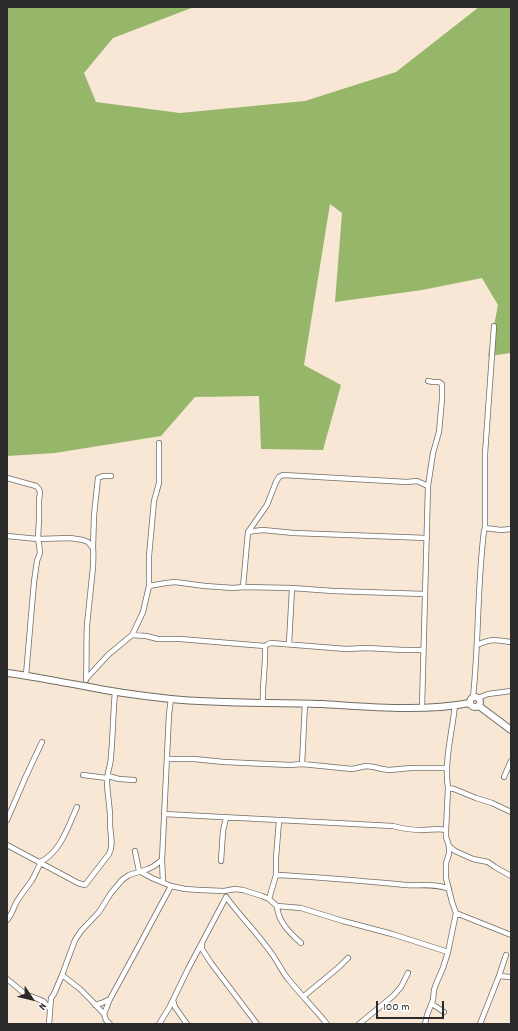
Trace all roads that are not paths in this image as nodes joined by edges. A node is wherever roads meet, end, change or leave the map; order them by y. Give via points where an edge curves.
1 (494, 326) dead end
2 (428, 381) dead end
3 (159, 443) dead end
4 (111, 476) dead end
5 (7, 478) edge
6 (428, 486) junction
7 (485, 528) junction
8 (511, 529) edge
9 (248, 532) junction
10 (7, 536) edge
11 (426, 538) junction
12 (38, 539) junction
13 (93, 548) junction
14 (149, 586) junction
15 (243, 587) junction
16 (292, 588) junction
17 (425, 594) junction
18 (132, 635) junction
19 (511, 642) edge
20 (290, 644) junction
21 (265, 646) junction
22 (477, 646) junction
23 (423, 650) junction
24 (8, 674) edge
25 (26, 675) junction
26 (86, 679) junction
27 (84, 686) junction
28 (511, 690) edge
29 (115, 692) junction
30 (171, 699) junction
31 (474, 699) junction
32 (263, 703) junction
33 (305, 704) junction
34 (455, 705) junction
35 (479, 706) junction
36 (422, 707) junction
37 (511, 730) edge
38 (42, 742) dead end
39 (167, 759) junction
40 (511, 761) edge
41 (302, 764) junction
42 (446, 768) junction
43 (83, 775) dead end
44 (107, 777) junction
45 (504, 777) dead end
46 (134, 780) dead end
47 (448, 788) junction
48 (77, 807) dead end
49 (511, 812) edge
50 (164, 814) junction
51 (226, 818) junction
52 (7, 820) edge
53 (279, 821) junction
54 (446, 830) junction
55 (7, 845) edge
56 (449, 846) junction
57 (135, 851) dead end
58 (162, 860) junction
59 (221, 861) dead end
60 (38, 863) junction
61 (140, 872) junction
62 (276, 875) junction
63 (511, 876) edge
64 (163, 882) junction
65 (170, 886) junction
66 (449, 889) junction
67 (224, 891) junction
68 (226, 898) junction
69 (269, 899) junction
70 (277, 906) junction
71 (456, 913) junction
72 (8, 917) edge
73 (511, 934) edge
74 (202, 943) junction
75 (301, 943) dead end
76 (448, 952) junction
77 (506, 955) dead end
78 (348, 958) dead end
79 (408, 973) dead end
80 (62, 975) junction
81 (499, 976) junction
82 (511, 977) edge
83 (7, 979) edge
84 (304, 996) junction
85 (51, 998) junction
86 (110, 999) junction
87 (43, 1001) junction
88 (95, 1004) junction
89 (432, 1004) junction
90 (172, 1007) junction
91 (50, 1009) junction
92 (444, 1012) dead end
93 (104, 1014) junction
94 (49, 1024) edge
95 (110, 1024) edge
96 (159, 1024) edge
97 (187, 1024) edge
98 (257, 1024) edge
99 (327, 1024) edge
100 (359, 1024) edge
101 (425, 1024) edge
102 (481, 1024) edge

1 - 7 street via 485,454
2 - 6 street via 442,384 442,399 439,432
3 - 14 street via 159,483 154,501
4 - 13 street via 98,478
5 - 12 street via 32,484 39,489
6 - 9 street via 417,481 284,475 279,477 267,505
6 - 11 street
7 - 8 street
7 - 22 street
9 - 11 street via 259,530
9 - 15 street
10 - 12 street
11 - 17 street
12 - 13 street via 83,540
12 - 25 street via 40,553 34,582
13 - 26 street via 95,556 87,626
14 - 15 street via 175,582
14 - 18 street via 143,612
15 - 16 street
16 - 17 street
16 - 20 street
17 - 23 street
18 - 21 street
18 - 26 street via 108,655
19 - 22 street via 496,639
20 - 21 street via 271,643
20 - 23 street via 346,649
21 - 32 street
22 - 31 street
23 - 36 street
24 - 25 street
25 - 27 street
26 - 27 street
27 - 29 street
28 - 31 street
29 - 30 street
29 - 44 street via 111,759
30 - 32 street
30 - 39 street
31 - 34 street
31 - 35 street via 480,701
31 - 35 street via 473,707
32 - 33 street
33 - 36 street
33 - 41 street
34 - 36 street
34 - 42 street
35 - 37 street
38 - 52 street
39 - 41 street
39 - 50 street
40 - 45 street
41 - 42 street via 352,769 366,766 389,770
42 - 47 street
43 - 44 street
44 - 46 street
44 - 60 street via 111,850 85,885
47 - 49 street
47 - 54 street
48 - 60 street via 54,852
50 - 51 street
50 - 58 street
51 - 53 street
51 - 59 street
53 - 54 street
53 - 62 street
54 - 56 street
55 - 60 street
56 - 63 street via 473,859 488,862
56 - 66 street via 446,863
57 - 61 street
58 - 61 street
58 - 64 street
60 - 72 street via 33,878 20,896 14,912
61 - 64 street
61 - 80 street via 122,880 99,912 81,931
62 - 66 street via 440,886
62 - 69 street
64 - 65 street
65 - 67 street
65 - 86 street
66 - 71 street
67 - 68 street
67 - 69 street via 243,890
68 - 74 street
68 - 84 street via 255,931 289,980
69 - 70 street
70 - 75 street via 286,928
70 - 76 street via 302,908
71 - 73 street
71 - 76 street
74 - 90 street via 173,1000
74 - 98 street via 202,949 211,963
76 - 89 street via 434,990
77 - 81 street
78 - 84 street
79 - 100 street via 401,988
80 - 85 street
80 - 88 street
81 - 82 street
81 - 102 street
83 - 87 street via 25,994
84 - 99 street
85 - 87 street
85 - 91 street
86 - 88 street
86 - 93 street
87 - 91 street
88 - 93 street
89 - 92 street
89 - 101 street
90 - 96 street
90 - 97 street
91 - 94 street
93 - 95 street

